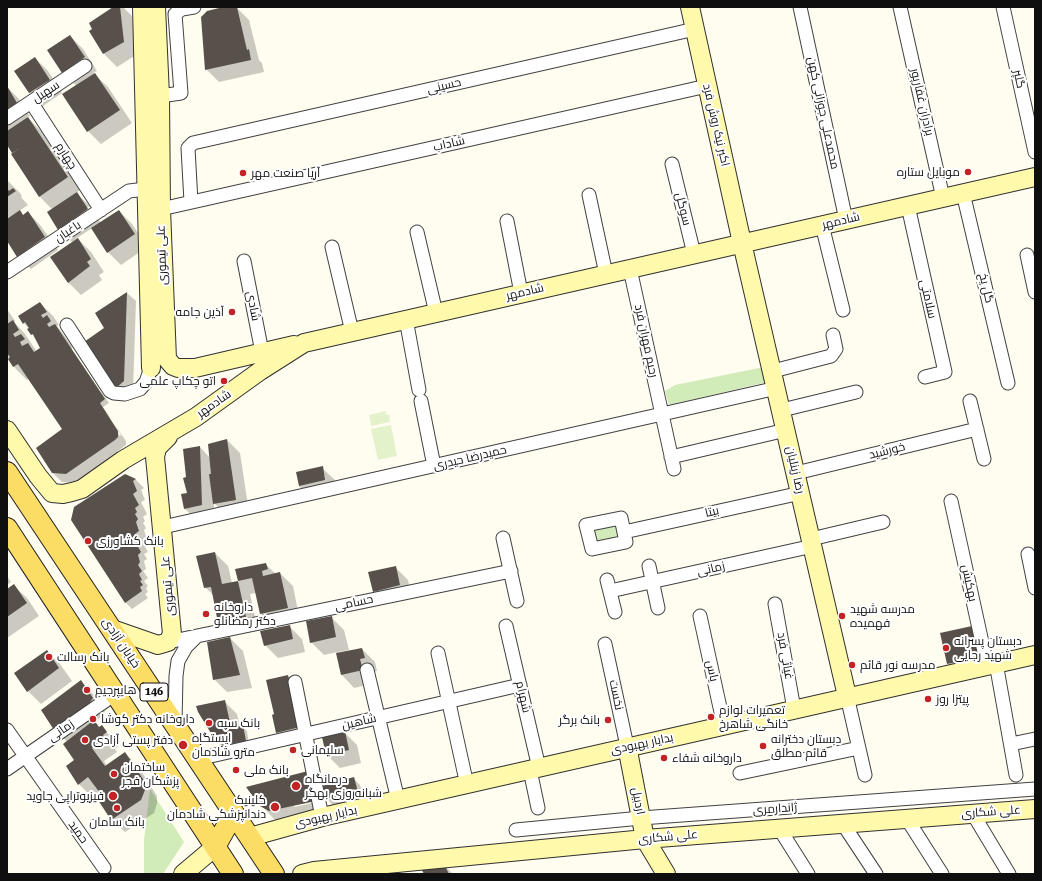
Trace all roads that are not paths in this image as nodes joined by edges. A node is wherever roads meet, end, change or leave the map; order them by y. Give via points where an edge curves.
1 (142, 7) edge
2 (156, 7) edge
3 (190, 7) edge
4 (690, 7) edge
5 (800, 7) edge
6 (900, 7) edge
7 (1003, 7) edge
8 (695, 29) junction
9 (85, 66) dead end
10 (707, 86) junction
11 (160, 96) junction
12 (31, 102) junction
13 (7, 118) edge
14 (1035, 152) edge
15 (672, 164) dead end
16 (1035, 177) edge
17 (138, 190) junction
18 (963, 193) junction
19 (589, 195) dead end
20 (943, 198) junction
21 (191, 202) junction
22 (908, 206) junction
23 (154, 209) junction
24 (101, 210) junction
25 (846, 220) junction
26 (507, 221) dead end
27 (822, 225) junction
28 (417, 232) dead end
29 (742, 243) junction
30 (332, 247) dead end
31 (694, 254) junction
32 (1027, 255) dead end
33 (244, 261) dead end
34 (630, 269) junction
35 (7, 272) edge
36 (606, 274) junction
37 (1035, 292) edge
38 (521, 293) junction
39 (843, 310) dead end
40 (436, 313) junction
41 (406, 319) junction
42 (67, 325) dead end
43 (352, 332) junction
44 (833, 335) dead end
45 (304, 343) junction
46 (262, 352) junction
47 (151, 368) joint
48 (772, 371) junction
49 (925, 377) dead end
50 (1008, 383) dead end
51 (777, 388) junction
52 (856, 392) dead end
53 (970, 401) dead end
54 (782, 410) junction
55 (662, 414) junction
56 (176, 429) junction
57 (977, 429) junction
58 (7, 430) edge
59 (786, 430) junction
60 (7, 445) edge
61 (984, 459) dead end
62 (434, 466) junction
63 (7, 472) edge
64 (796, 473) junction
65 (801, 493) junction
66 (951, 501) dead end
67 (34, 511) junction
68 (883, 522) dead end
69 (163, 527) junction
70 (7, 528) edge
71 (624, 532) dead end
72 (503, 538) dead end
73 (812, 543) junction
74 (7, 546) edge
75 (1028, 554) dead end
76 (649, 566) dead end
77 (510, 571) junction
78 (653, 582) junction
79 (46, 586) junction
80 (1035, 588) edge
81 (517, 602) dead end
82 (775, 604) dead end
83 (658, 608) dead end
84 (615, 612) dead end
85 (700, 616) dead end
86 (506, 626) dead end
87 (112, 629) junction
88 (198, 636) junction
89 (168, 642) junction
90 (605, 644) dead end
91 (438, 653) dead end
92 (1035, 655) edge
93 (992, 664) junction
94 (367, 670) dead end
95 (295, 682) dead end
96 (520, 685) junction
97 (116, 694) junction
98 (847, 696) junction
99 (449, 701) junction
100 (794, 709) junction
101 (378, 718) junction
102 (174, 723) junction
103 (724, 726) junction
104 (7, 730) edge
105 (306, 734) junction
106 (1035, 739) edge
107 (1011, 744) junction
108 (627, 746) junction
109 (859, 748) junction
110 (25, 756) junction
111 (198, 759) junction
112 (7, 769) edge
113 (534, 769) junction
114 (740, 773) dead end
115 (866, 775) dead end
116 (1016, 775) dead end
117 (467, 785) junction
118 (1035, 789) edge
119 (398, 800) junction
120 (538, 808) dead end
121 (1035, 809) edge
122 (234, 812) junction
123 (973, 814) junction
124 (322, 817) junction
125 (641, 818) junction
126 (907, 819) junction
127 (844, 824) junction
128 (779, 828) junction
129 (516, 830) dead end
130 (250, 837) junction
131 (645, 839) junction
132 (215, 847) junction
133 (104, 868) dead end
134 (183, 874) edge
135 (233, 874) edge
136 (274, 874) edge
137 (302, 874) edge
138 (666, 874) edge
139 (808, 874) edge
140 (876, 874) edge
141 (942, 874) edge
142 (1009, 874) edge

1 - 17 main road, علی تیموری
2 - 11 main road, علی تیموری
3 - 11 street via 175,14 181,93
4 - 8 main road, اکبر نیک روش فرد
5 - 25 street, محمدعلی جوزانی کهن
6 - 20 street, برادران غفارپور
7 - 14 street, گلپر
8 - 10 main road, اکبر نیک روش فرد
8 - 21 street, حسینی via 193,143 188,148
9 - 12 street, سهیل
10 - 21 street, شاداب
10 - 29 main road, اکبر نیک روش فرد
11 - 23 main road, علی تیموری
12 - 13 street, سهیل
12 - 24 street, چهارم
15 - 31 street, سوگل
16 - 18 main road, شادمهر
17 - 23 main road, علی تیموری
17 - 24 street, باغبان
18 - 20 main road, شادمهر
18 - 50 street, گل یخ
19 - 36 street
20 - 22 main road, شادمهر
21 - 23 street, شاداب
22 - 25 main road, شادمهر
22 - 49 street, سلامتی via 945,372
23 - 46 main road, علی تیموری via 166,354 170,363 178,368 200,368
23 - 47 main road, علی تیموری
24 - 35 street, باغبان
25 - 27 main road, شادمهر
26 - 38 street
27 - 29 main road, شادمهر
27 - 39 street
28 - 40 street
29 - 31 main road, شادمهر
29 - 48 main road, رضا زینلیان
30 - 43 street
31 - 34 main road, شادمهر
32 - 37 street
33 - 46 street, شادی
34 - 36 main road, شادمهر
34 - 55 street, رحیم مهران فرد
36 - 38 main road, شادمهر
38 - 40 main road, شادمهر
40 - 41 main road, شادمهر
41 - 43 main road, شادمهر
41 - 62 street
42 - 47 street via 110,391 125,394 140,389 146,382
43 - 45 main road, شادمهر
44 - 48 street via 836,349 831,356
45 - 46 main road, علی تیموری
45 - 56 main road, شادمهر
48 - 51 main road, رضا زینلیان
51 - 54 main road, رضا زینلیان
51 - 55 street, حمیدرضا حیدری
52 - 54 street
53 - 57 street
54 - 59 main road, رضا زینلیان
55 - 59 street, رحیم مهران فرد via 673,463
55 - 62 street, حمیدرضا حیدری
56 - 58 main road, شادمهر via 123,460 82,489 63,494 52,493
56 - 69 main road, علی تیموری via 156,451
57 - 61 street
57 - 64 street, خورشید
59 - 64 main road, رضا زینلیان
60 - 67 main road via 13,454
62 - 69 street, حمیدرضا حیدری
63 - 67 main road, خیابان آزادی / 146
64 - 65 main road, رضا زینلیان
65 - 71 street, بیتا
65 - 73 main road, رضا زینلیان
66 - 93 street, بهکیش
67 - 87 main road, خیابان آزادی / 146
68 - 73 street
69 - 89 main road, علی تیموری via 172,634
70 - 79 main road, 146
72 - 77 street
73 - 78 street, زمانی
73 - 98 main road, رضا زینلیان
74 - 79 main road
75 - 80 street
76 - 78 street
77 - 81 street
77 - 88 street, حسامی
78 - 83 street
78 - 84 street, زمانی via 609,586
79 - 97 main road, 146
82 - 100 street, غیاثی فرد
85 - 103 street, یاس
86 - 96 street, شهرام
87 - 89 main road via 158,645
87 - 102 main road, خیابان آزادی / 146
88 - 89 street, حسامی
88 - 102 street via 186,647 178,661
90 - 108 street, نخست
91 - 99 street
92 - 93 main road, بدایار بهبودی
93 - 98 main road, بدایار بهبودی
93 - 107 street, بهکیش
94 - 101 street
95 - 105 street
96 - 99 street, شاهین
96 - 113 street, شهرام
97 - 110 street, زمانی
97 - 132 main road, 146
98 - 100 main road, بدایار بهبودی
98 - 109 street
99 - 101 street, شاهین
99 - 117 street
100 - 103 main road, بدایار بهبودی
101 - 105 street, شاهین
101 - 119 street
102 - 111 main road, خیابان آزادی / 146
103 - 108 main road, بدایار بهبودی
104 - 110 street, حمید
105 - 111 street, شاهین
105 - 124 street
106 - 107 street
107 - 116 street, بهکیش
108 - 113 main road, بدایار بهبودی
108 - 125 main road, اردبیل
109 - 114 street
109 - 115 street
110 - 112 street, زمانی
110 - 133 street, حمید
111 - 122 main road, خیابان آزادی / 146
113 - 117 main road, بدایار بهبودی
113 - 120 street, شهرام
117 - 119 main road, بدایار بهبودی
118 - 125 street, ژاندارمری
119 - 124 main road, بدایار بهبودی
121 - 123 main road, علی شکاری
122 - 130 main road, خیابان آزادی / 146
122 - 132 main road
123 - 126 main road, علی شکاری
123 - 142 street
124 - 130 main road, بدایار بهبودی
125 - 129 street, ژاندارمری
125 - 131 main road, اردبیل
126 - 127 main road, علی شکاری
126 - 141 street
127 - 128 main road, علی شکاری
127 - 140 street
128 - 131 main road, علی شکاری
128 - 139 street
130 - 132 main road
130 - 136 main road, خیابان آزادی / 146
131 - 137 main road, علی شکاری
131 - 138 main road, اردبیل
132 - 134 main road
132 - 135 main road, 146

